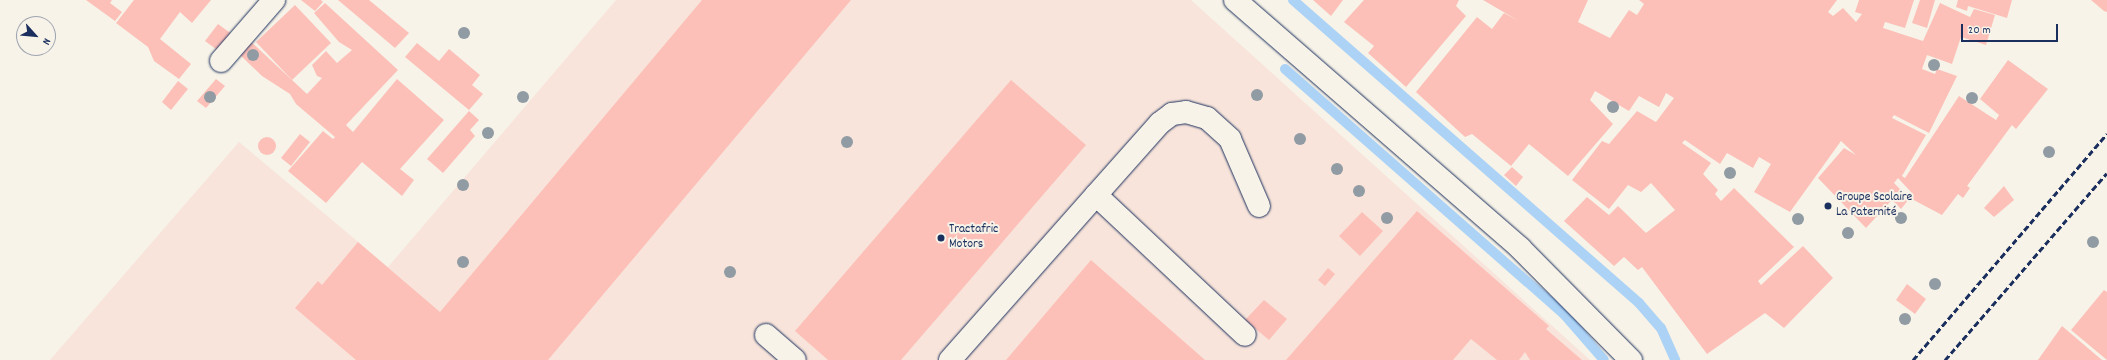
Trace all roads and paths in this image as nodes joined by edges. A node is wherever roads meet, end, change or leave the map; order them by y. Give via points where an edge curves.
1 (274, 0) edge
2 (1235, 0) edge
3 (222, 61) dead end
4 (1096, 195) junction
5 (1259, 206) dead end
6 (766, 335) dead end
7 (1245, 335) dead end
8 (795, 360) edge
9 (950, 360) edge
10 (1631, 360) edge

1 - 3 street
2 - 10 street via 1520,248
4 - 5 street via 1160,123 1172,114 1186,112 1207,118 1230,139
4 - 7 street
4 - 9 street
6 - 8 street

